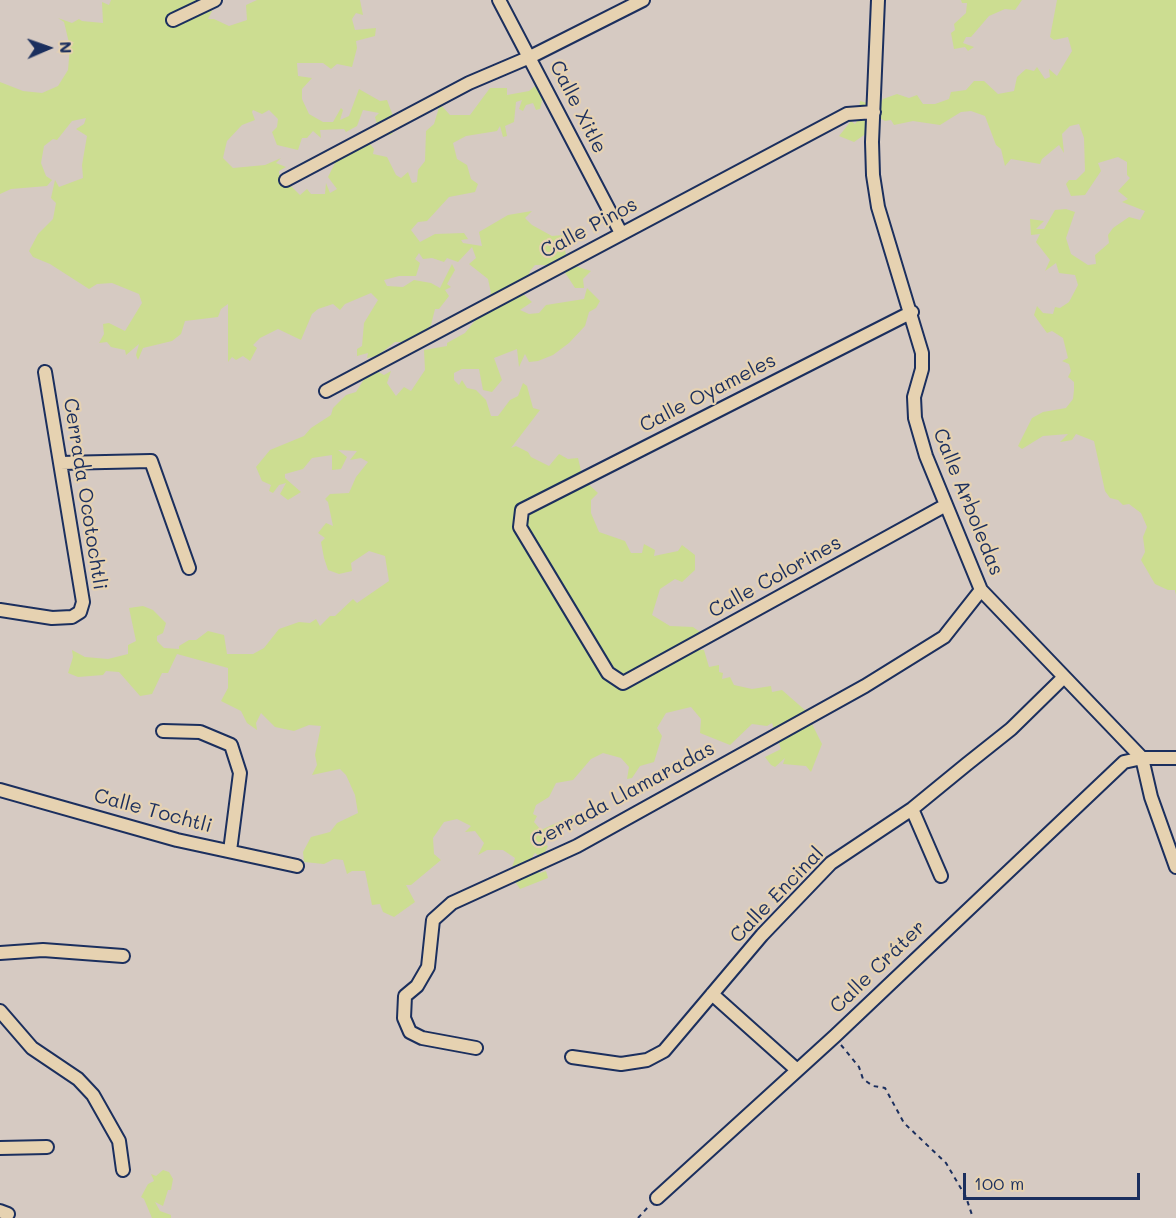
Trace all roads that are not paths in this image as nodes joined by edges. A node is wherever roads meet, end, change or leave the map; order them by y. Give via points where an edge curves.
1 (215, 0) edge
2 (499, 0) edge
3 (643, 0) edge
4 (878, 0) edge
5 (173, 20) dead end
6 (530, 57) junction
7 (873, 112) junction
8 (286, 180) dead end
9 (621, 233) junction
10 (912, 312) junction
11 (45, 372) dead end
12 (327, 391) dead end
13 (60, 463) junction
14 (946, 505) junction
15 (189, 568) dead end
16 (981, 590) junction
17 (0, 610) edge
18 (1064, 677) junction
19 (623, 682) joint
20 (163, 731) dead end
21 (1142, 758) junction
22 (1176, 758) edge
23 (0, 789) edge
24 (912, 809) junction
25 (230, 852) junction
26 (297, 866) dead end
27 (1176, 867) edge
28 (941, 876) dead end
29 (0, 953) edge
30 (123, 956) dead end
31 (712, 994) junction
32 (0, 1011) edge
33 (476, 1048) dead end
34 (572, 1057) dead end
35 (797, 1070) junction
36 (47, 1147) dead end
37 (0, 1148) edge
38 (123, 1170) dead end
39 (657, 1197) road end

1 - 5 street
2 - 6 street, Calle Xitle
3 - 6 street
4 - 7 street, Calle Arboledas
6 - 8 street via 469,82
6 - 9 street, Calle Xitle
7 - 9 street, Calle Pinos via 847,114
7 - 10 street, Calle Arboledas via 873,175 878,207
9 - 12 street, Calle Pinos
10 - 14 street, Calle Arboledas via 922,353 914,397 915,418
10 - 19 street, Calle Oyameles via 522,510 520,527 608,673
11 - 13 street, Cerrada Ocotochtli
13 - 15 street via 151,461
13 - 17 street, Cerrada Ocotochtli via 83,602 80,612 72,617 52,618
14 - 16 street, Calle Arboledas
14 - 19 street, Calle Colorines
16 - 18 street, Calle Arboledas
16 - 33 street, Cerrada Llamaradas via 944,637 865,686 577,846 452,903 434,920 428,967 417,986 405,996 404,1018 410,1032 422,1038
18 - 21 street, Calle Arboledas
18 - 24 street, Calle Encinal via 1011,729
20 - 25 street via 200,732 231,746 240,773
21 - 22 street
21 - 27 street via 1151,797
21 - 35 street, Calle Cráter via 1124,762
23 - 25 street, Calle Tochtli
24 - 28 street
24 - 31 street, Calle Encinal via 831,863
25 - 26 street, Calle Tochtli
29 - 30 street via 44,950
31 - 34 street, Calle Encinal via 664,1051 647,1060 621,1064
31 - 35 street
32 - 38 street via 32,1048 78,1079 93,1095 119,1141
35 - 39 street, Calle Cráter
36 - 37 street

